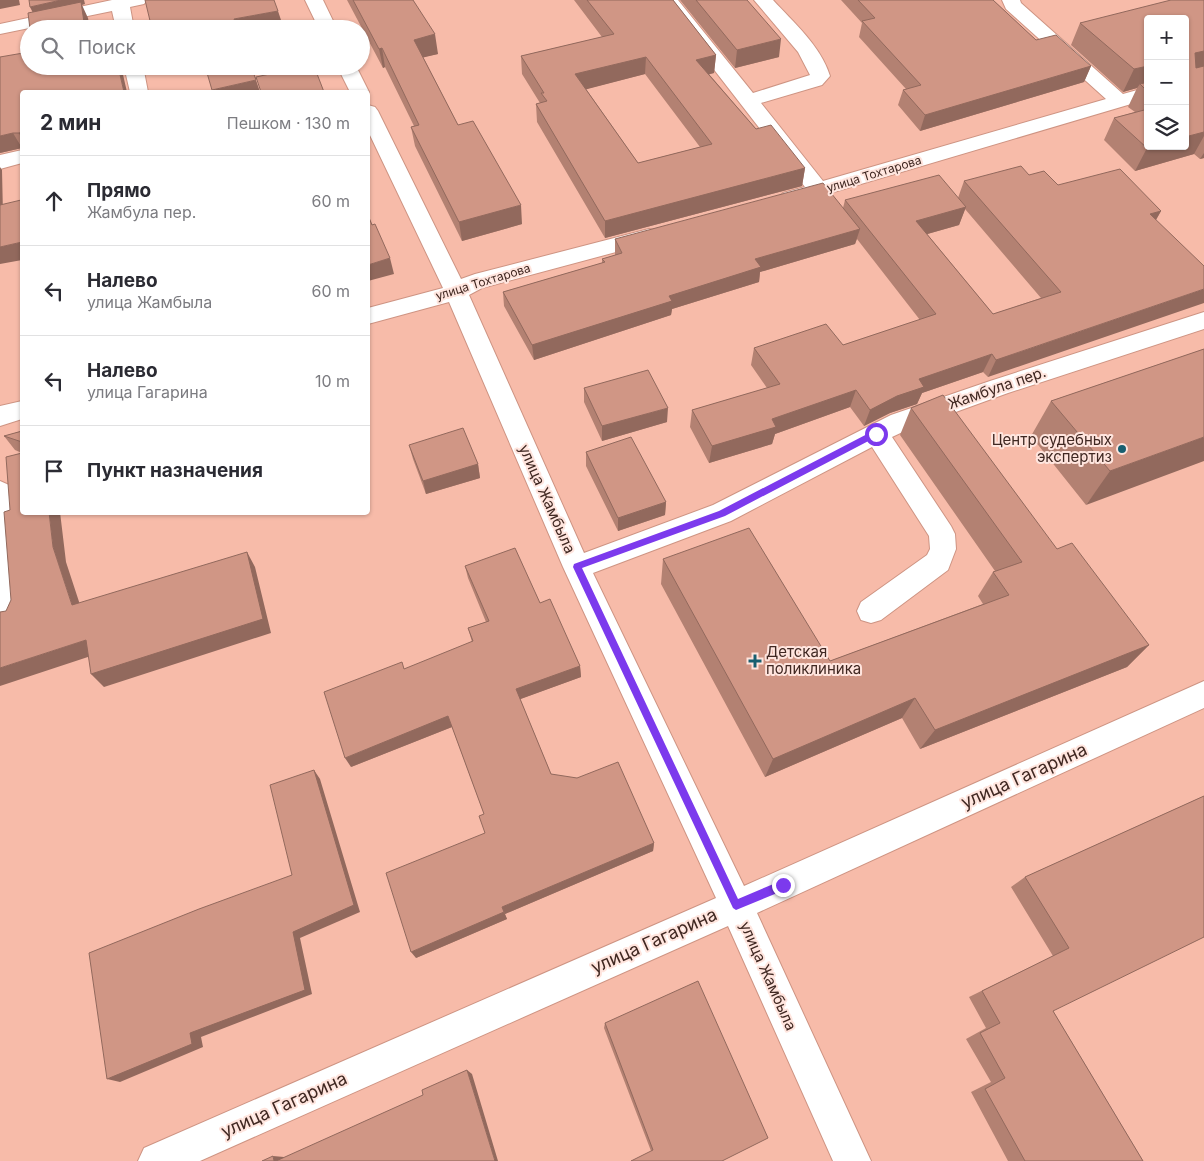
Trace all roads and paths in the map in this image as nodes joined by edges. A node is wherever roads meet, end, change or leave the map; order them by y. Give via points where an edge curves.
1 (314, 0) edge
2 (669, 0) edge
3 (763, 0) edge
4 (1011, 0) edge
5 (129, 2) edge
6 (43, 20) edge
7 (126, 20) edge
8 (324, 20) edge
9 (20, 25) edge
10 (0, 29) edge
11 (135, 75) edge
12 (350, 75) edge
13 (139, 90) edge
14 (358, 90) edge
15 (1144, 94) edge
16 (749, 100) junction
17 (1119, 101) junction
18 (370, 114) edge
19 (20, 157) edge
20 (0, 162) edge
21 (819, 190) junction
22 (772, 203) edge
23 (666, 231) edge
24 (456, 292) junction
25 (370, 315) edge
26 (1204, 320) edge
27 (20, 411) edge
28 (0, 416) edge
29 (876, 434) junction
30 (0, 492) edge
31 (577, 567) junction
32 (871, 610) dead end
33 (0, 617) edge
34 (1204, 694) edge
35 (736, 905) junction
36 (158, 1161) edge
37 (852, 1161) edge

1 - 8 street
2 - 16 street
3 - 16 street via 809,54 820,69 820,76 815,81
4 - 17 street via 1012,5
5 - 6 street
5 - 7 street
9 - 10 street
11 - 13 street
12 - 14 street
15 - 17 street, улица Тохтарова
16 - 21 street
17 - 21 street, улица Тохтарова
18 - 24 street, улица Жамбыла
19 - 20 street
21 - 22 street, улица Тохтарова
23 - 24 street, улица Тохтарова via 475,282
24 - 25 street, улица Тохтарова
24 - 31 street, улица Жамбыла
26 - 29 street, Жамбула пер. via 999,387 900,422
27 - 28 street
29 - 31 street, Жамбула пер. via 722,514
29 - 32 street via 942,534 942,549 938,562
30 - 33 street via 10,614
31 - 35 street, улица Жамбыла
34 - 35 street, улица Гагарина
35 - 36 street, улица Гагарина
35 - 37 street, улица Жамбыла

